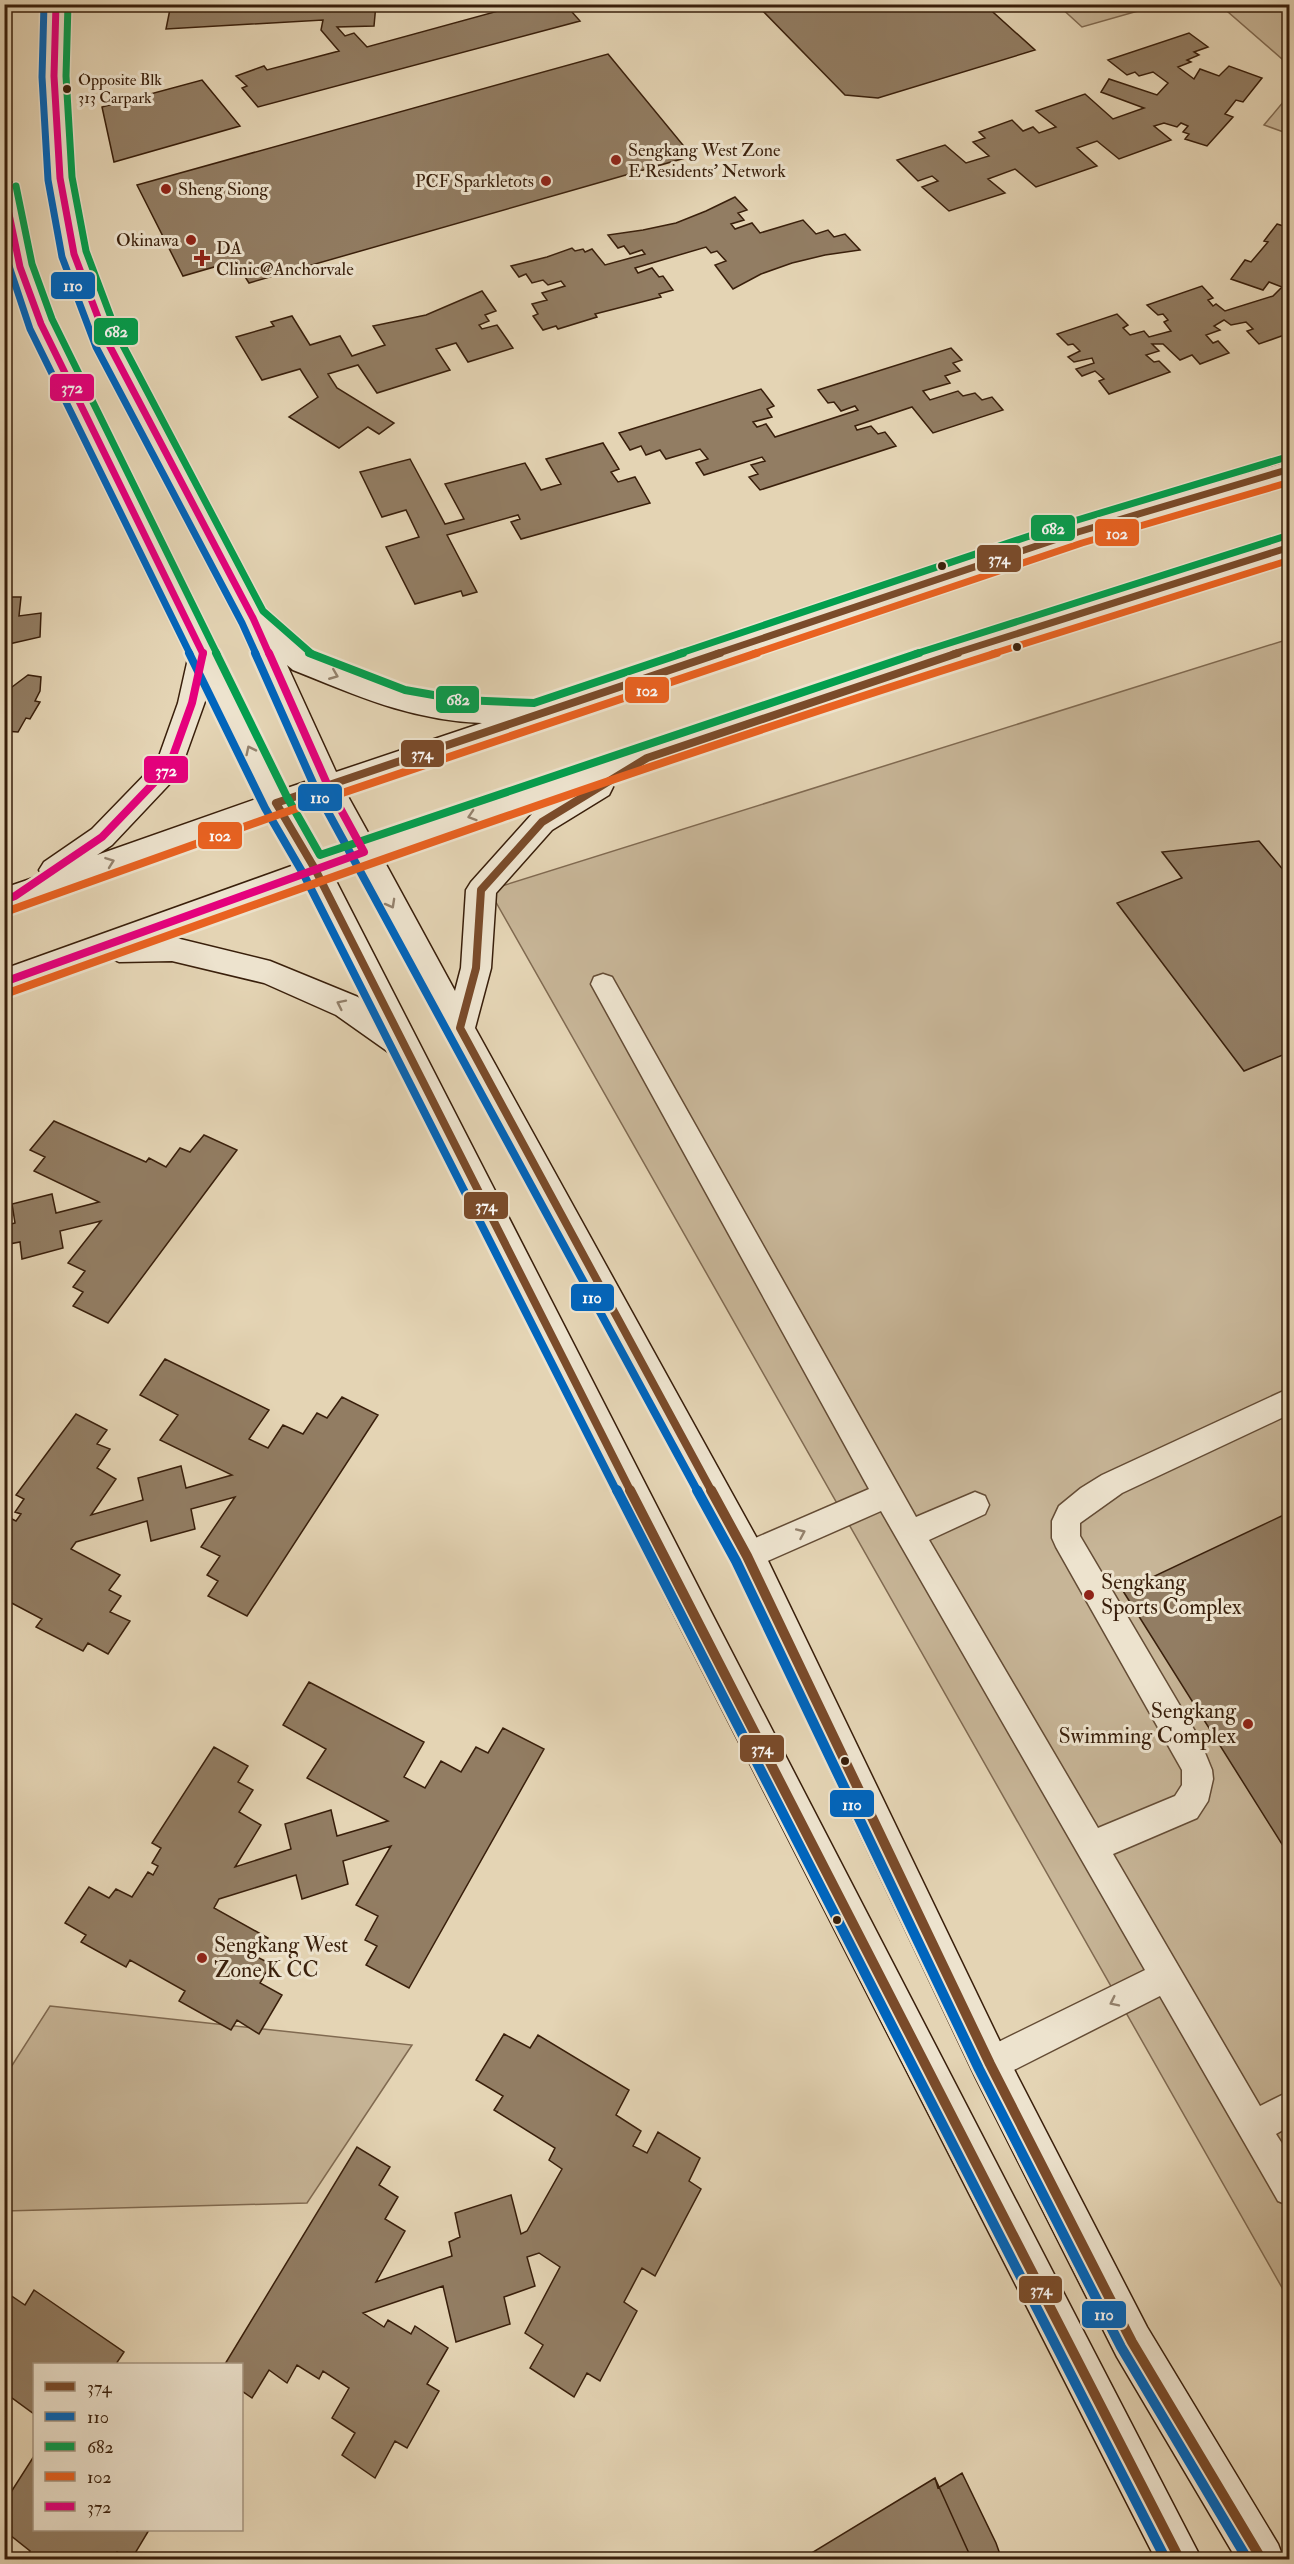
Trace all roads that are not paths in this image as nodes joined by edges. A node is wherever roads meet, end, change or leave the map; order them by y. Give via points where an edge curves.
1 (56, 4) edge
2 (4, 188) edge
3 (1290, 469) edge
4 (1290, 547) edge
5 (253, 618) junction
6 (203, 653) junction
7 (536, 715) junction
8 (647, 758) junction
9 (327, 786) junction
10 (276, 803) junction
11 (364, 852) junction
12 (315, 869) junction
13 (10, 898) edge
14 (93, 951) junction
15 (4, 982) edge
16 (603, 984) dead end
17 (460, 1028) junction
18 (406, 1049) junction
19 (1290, 1400) edge
20 (887, 1495) junction
21 (975, 1505) dead end
22 (910, 1534) junction
23 (747, 1556) junction
24 (1091, 1847) junction
25 (1167, 1976) junction
26 (990, 2064) junction
27 (1290, 2107) edge
28 (1254, 2128) junction
29 (1290, 2189) edge
30 (1180, 2559) edge
31 (1262, 2559) edge

1 - 5 street via 54,76 60,178 74,254 107,341
2 - 6 street via 20,267 41,324
3 - 7 street via 1078,532
4 - 8 street via 863,683
5 -> 7 street via 303,663 402,702 461,712
5 - 9 street
10 -> 6 street
6 - 13 street via 192,703 169,766 102,837
7 - 9 street
8 -> 11 street
8 - 17 street via 542,822 481,890 476,968
9 - 10 street
9 - 11 street
10 - 12 street
13 -> 10 street
11 - 12 street
11 -> 17 street
12 - 14 street
12 - 18 street
14 - 15 street
18 -> 14 street via 347,1006 270,973 172,949
16 - 20 lane
17 - 23 street
18 - 30 street
19 - 24 lane via 1112,1484 1074,1509 1066,1521 1066,1538 1188,1749 1198,1779 1197,1790 1186,1807
20 - 22 lane
23 -> 20 lane
21 - 22 lane
22 - 24 lane
23 - 26 street
24 - 25 lane
25 -> 26 lane
25 - 28 lane
26 - 31 street via 1132,2342
27 - 28 lane
28 - 29 lane

